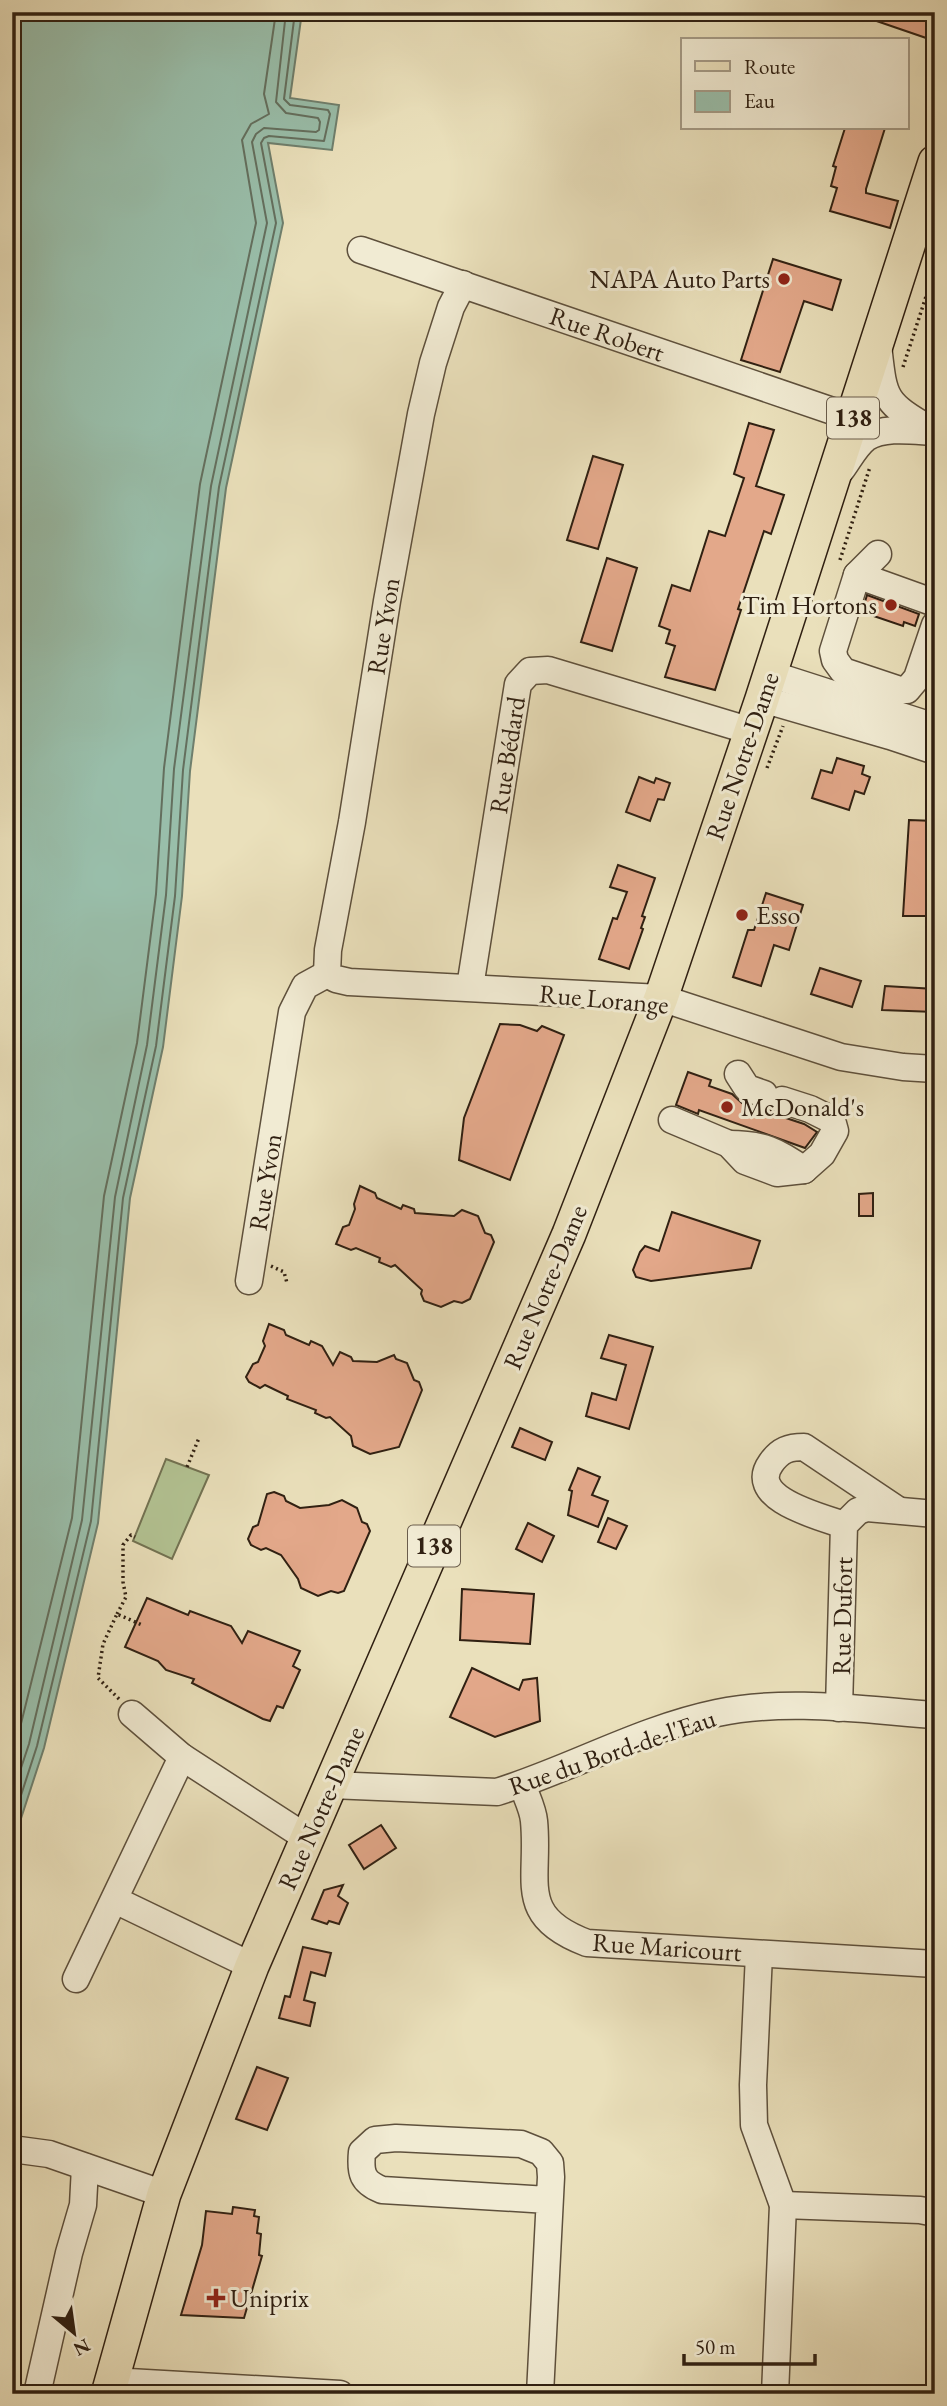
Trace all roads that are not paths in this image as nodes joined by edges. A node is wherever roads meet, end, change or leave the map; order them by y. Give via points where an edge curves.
1 (935, 162) edge
2 (361, 250) dead end
3 (463, 284) junction
4 (878, 340) junction
5 (867, 426) junction
6 (935, 432) edge
7 (878, 554) dead end
8 (847, 573) junction
9 (935, 603) edge
10 (935, 625) edge
11 (929, 666) edge
12 (766, 687) junction
13 (935, 727) edge
14 (751, 731) junction
15 (935, 751) edge
16 (338, 978) junction
17 (470, 987) junction
18 (660, 998) junction
19 (935, 1069) edge
20 (738, 1074) dead end
21 (672, 1119) dead end
22 (249, 1281) dead end
23 (899, 1511) junction
24 (935, 1514) edge
25 (844, 1525) junction
26 (839, 1707) junction
27 (132, 1714) road end
28 (935, 1715) edge
29 (182, 1757) junction
30 (522, 1784) junction
31 (331, 1785) junction
32 (307, 1838) junction
33 (115, 1900) junction
34 (759, 1954) junction
35 (935, 1964) edge
36 (252, 1966) junction
37 (76, 1979) dead end
38 (12, 2149) edge
39 (85, 2167) junction
40 (164, 2194) junction
41 (548, 2200) junction
42 (783, 2205) junction
43 (930, 2209) edge
44 (110, 2387) edge
45 (37, 2394) edge
46 (340, 2394) edge
47 (540, 2394) edge
48 (775, 2394) edge

1 - 4 main road, Rue Notre-Dame / 138
2 - 3 street, Rue Robert
3 - 5 street, Rue Robert
3 - 16 street, Rue Yvon via 433,363 387,601 328,950
4 - 5 main road, Rue Notre-Dame / 138
4 - 6 street via 882,380 891,401 900,412
5 - 6 street
5 - 12 main road, Rue Notre-Dame / 138 via 832,481
7 - 8 street
8 - 9 street
8 - 11 street via 833,651 838,666 908,690
10 - 11 street
12 - 13 street
12 - 14 main road, Rue Notre-Dame / 138
12 - 15 street
14 - 17 street, Rue Bédard via 548,670 530,671 518,684
14 - 18 main road, Rue Notre-Dame / 138
16 - 17 street, Rue Lorange
16 - 22 street, Rue Yvon via 305,986 292,1012
17 - 18 street, Rue Lorange
18 - 19 street, Rue Lorange via 841,1057
18 - 31 main road, Rue Notre-Dame / 138 via 569,1234
20 - 21 street via 747,1088 832,1120 835,1130 822,1154 804,1170 777,1173 745,1161 729,1144
23 - 24 street, Rue Dufort
23 - 25 street, Rue Dufort via 867,1508
23 - 25 street, Rue Dufort via 804,1447 780,1451 768,1466 769,1491 792,1507
25 - 26 street, Rue Dufort
26 - 28 street, Rue du Bord-de-l'Eau
26 - 30 street, Rue du Bord-de-l'Eau via 717,1713 608,1748
27 - 29 street
29 - 32 street
29 - 33 street
30 - 31 street, Rue du Bord-de-l'Eau via 497,1792
30 - 34 street, Rue Maricourt via 534,1819 534,1897 544,1917 563,1934 587,1943
31 - 32 main road, Rue Notre-Dame / 138
32 - 36 main road, Rue Notre-Dame / 138
33 - 36 street
33 - 37 street
34 - 35 street, Rue Maricourt
34 - 42 street via 754,2125
36 - 40 main road, Rue Notre-Dame / 138
38 - 39 street via 49,2154
39 - 40 street
39 - 45 street via 83,2205
40 - 44 main road, Rue Notre-Dame / 138
41 - 41 street via 382,2190 363,2175 362,2152 375,2140 396,2138 521,2144 541,2152 550,2163
41 - 47 street
42 - 43 street
42 - 48 street
44 - 46 street

